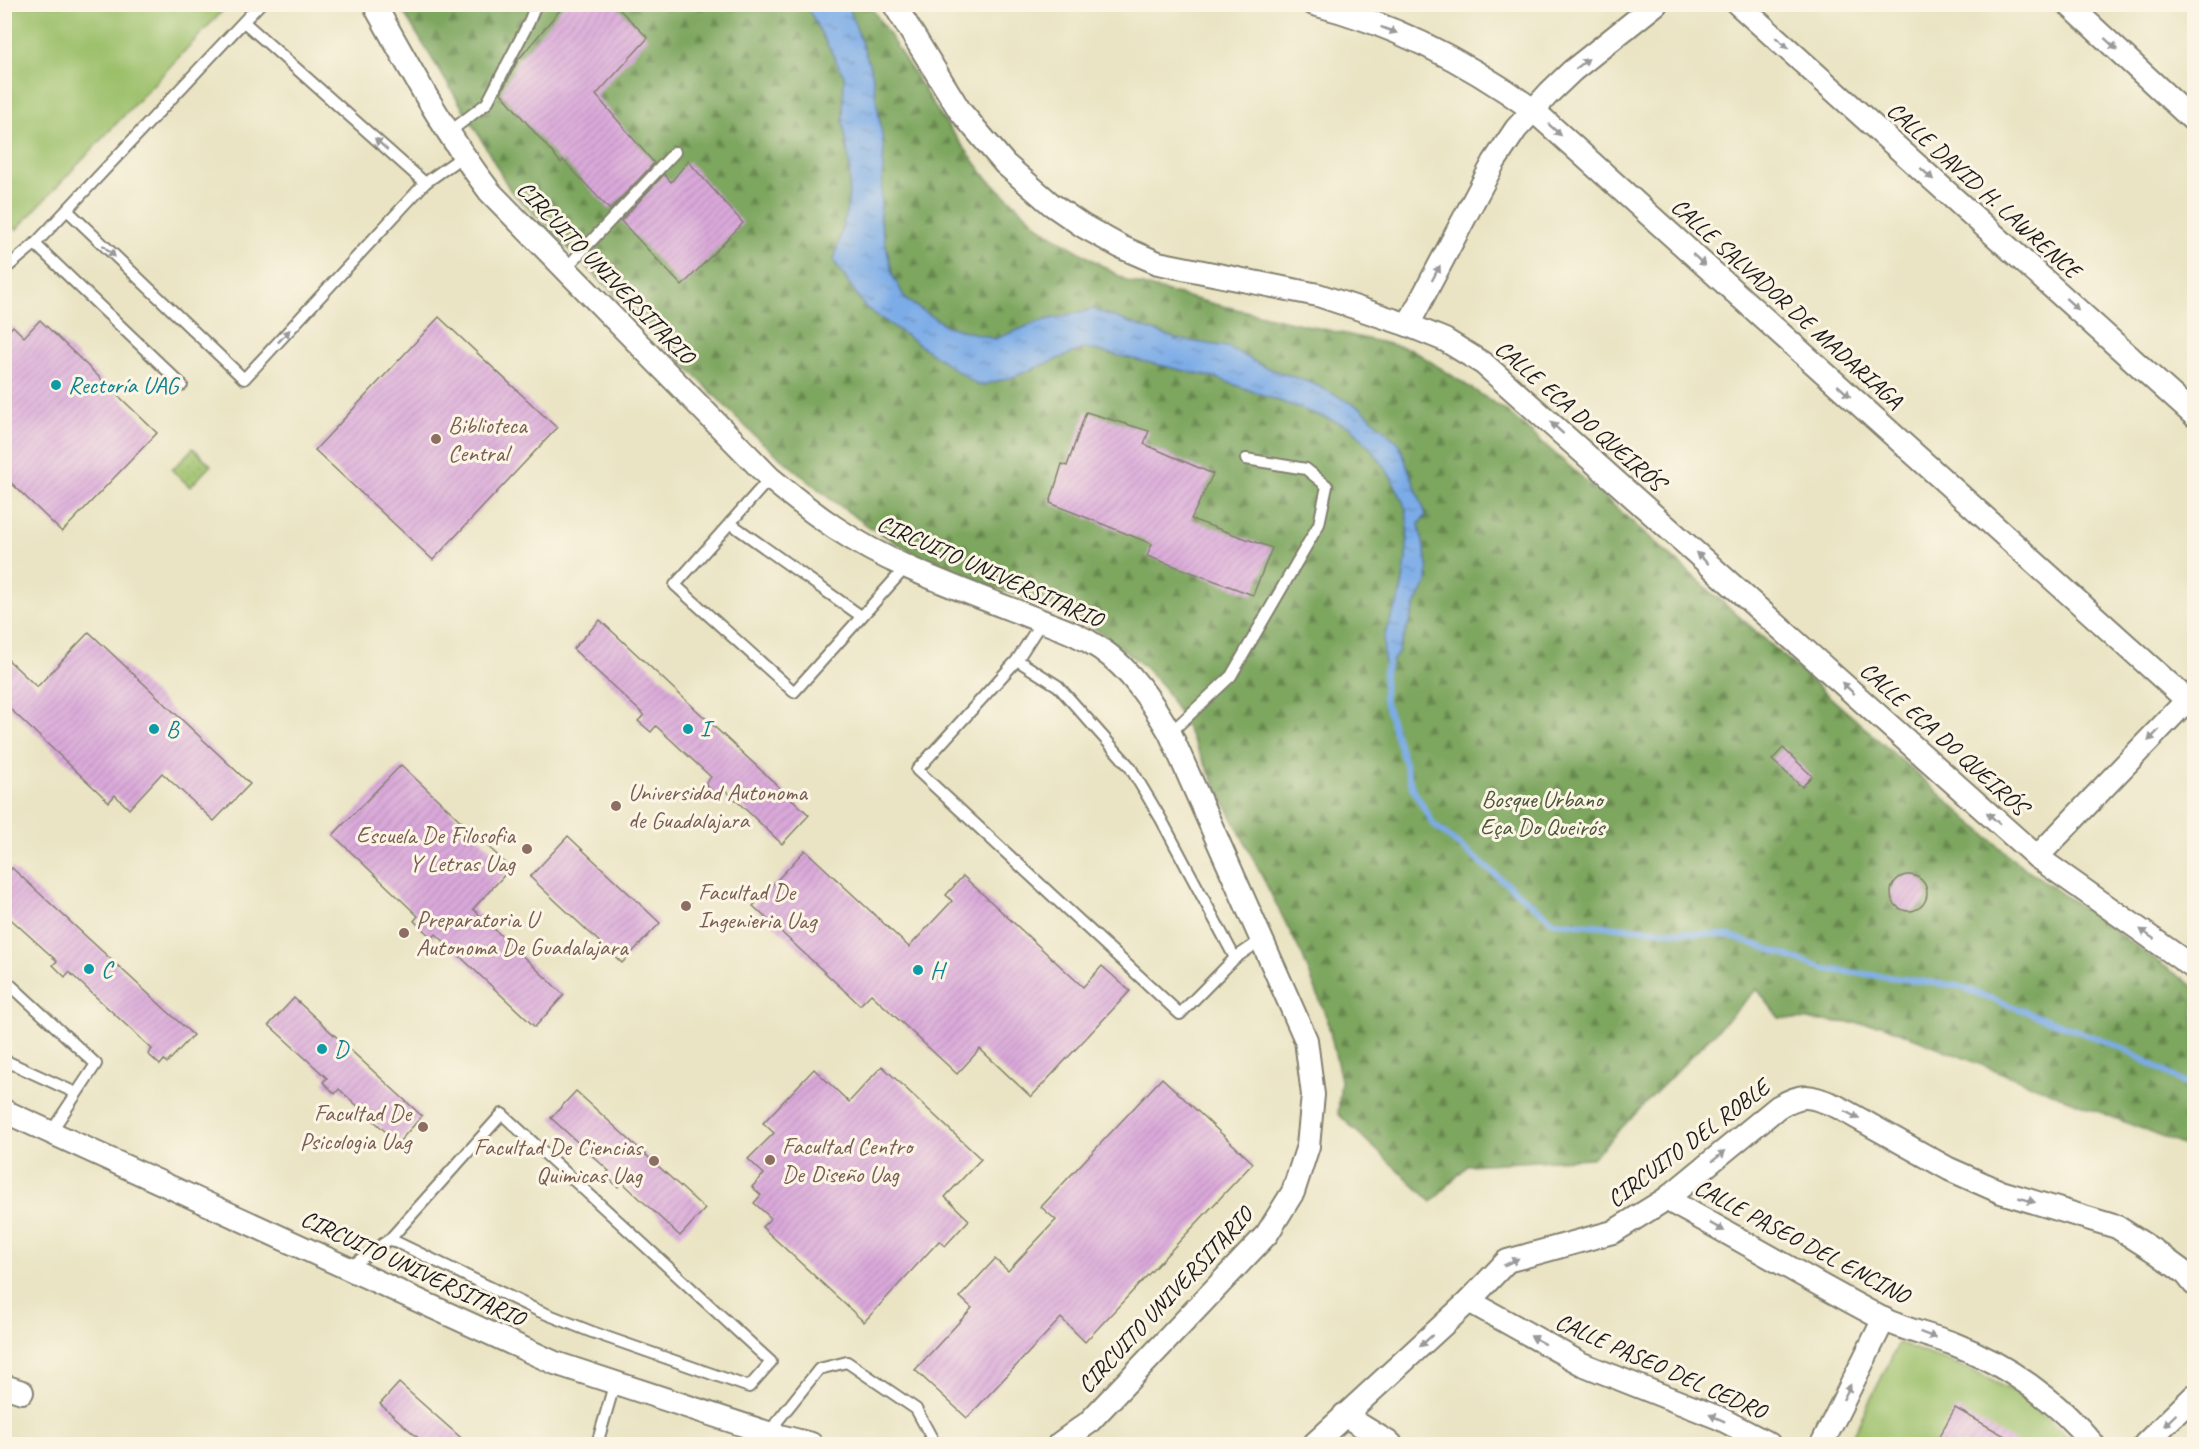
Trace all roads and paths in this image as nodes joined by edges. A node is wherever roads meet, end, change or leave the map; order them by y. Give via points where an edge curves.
1 (260, 4) edge
2 (374, 4) edge
3 (536, 4) edge
4 (894, 4) edge
5 (1314, 4) edge
6 (1656, 4) edge
7 (1738, 4) edge
8 (2068, 4) edge
9 (244, 22) junction
10 (1533, 110) junction
11 (2194, 121) edge
12 (448, 133) junction
13 (675, 152) dead end
14 (463, 156) junction
15 (425, 183) junction
16 (67, 210) junction
17 (35, 244) junction
18 (565, 269) junction
19 (4, 270) edge
20 (1408, 325) junction
21 (182, 386) dead end
22 (2194, 415) edge
23 (1246, 459) dead end
24 (770, 478) junction
25 (730, 523) junction
26 (906, 567) junction
27 (861, 616) junction
28 (1042, 621) junction
29 (1017, 660) junction
30 (2191, 697) edge
31 (1170, 733) junction
32 (2037, 857) junction
33 (1263, 939) junction
34 (1234, 958) junction
35 (2194, 968) edge
36 (4, 979) edge
37 (4, 1060) edge
38 (76, 1093) junction
39 (4, 1111) edge
40 (51, 1132) junction
41 (1666, 1199) junction
42 (390, 1239) junction
43 (348, 1268) junction
44 (2194, 1284) edge
45 (1469, 1301) junction
46 (1884, 1319) junction
47 (615, 1382) junction
48 (2194, 1396) edge
49 (1344, 1415) junction
50 (768, 1433) junction
51 (597, 1444) edge
52 (806, 1444) edge
53 (935, 1444) edge
54 (1059, 1444) edge
55 (1314, 1444) edge
56 (1390, 1444) edge
57 (1769, 1444) edge
58 (1822, 1444) edge
59 (2092, 1444) edge
60 (2145, 1444) edge

1 - 9 lane
2 - 12 street, CIRCUITO UNIVERSITARIO
3 - 12 lane via 487,103
4 - 20 street, CALLE ECA DO QUEIRÓS via 960,111 1005,164 1083,226 1158,263 1318,295
5 -> 10 street, CALLE SALVADOR DE MADARIAGA via 1345,12 1443,53
10 -> 6 street via 1572,71
7 -> 22 street, CALLE DAVID H. LAWRENCE
8 -> 11 street
15 -> 9 lane
9 - 16 lane
20 -> 10 street via 1494,162
10 -> 30 street, CALLE SALVADOR DE MADARIAGA
12 - 14 street, CIRCUITO UNIVERSITARIO
13 - 18 lane
14 - 15 lane
14 - 18 street, CIRCUITO UNIVERSITARIO via 490,192
16 -> 15 lane via 244,379
16 - 17 lane
17 - 19 lane
17 - 21 lane
18 - 24 street, CIRCUITO UNIVERSITARIO
32 -> 20 street, CALLE ECA DO QUEIRÓS via 1484,364 1445,340
23 - 31 lane via 1306,469 1327,486 1319,524 1231,676
24 - 25 lane
24 - 26 street, CIRCUITO UNIVERSITARIO via 813,514
25 - 27 lane
25 - 27 lane via 675,585 794,692
26 - 27 lane
26 - 28 street, CIRCUITO UNIVERSITARIO
28 - 29 lane
28 - 31 street, CIRCUITO UNIVERSITARIO via 1102,650 1153,703
29 - 34 lane via 1058,686 1130,767
29 - 34 lane via 917,770 1180,1014
30 -> 32 street
31 - 33 street, CIRCUITO UNIVERSITARIO
35 -> 32 street, CALLE ECA DO QUEIRÓS
33 - 34 lane
33 - 54 street, CIRCUITO UNIVERSITARIO via 1306,1040 1313,1095 1308,1146 1293,1192 1267,1234 1088,1423
36 - 38 lane via 96,1064
37 - 38 lane
38 - 40 lane
39 - 40 street, CIRCUITO UNIVERSITARIO
40 - 43 street, CIRCUITO UNIVERSITARIO
41 -> 44 street, CIRCUITO DEL ROBLE via 1778,1107 1797,1097 1815,1098 2001,1192 2117,1227 2186,1274
45 -> 41 street, CIRCUITO DEL ROBLE via 1507,1261 1613,1232
41 -> 46 street, CALLE PASEO DEL ENCINO
42 - 42 lane via 502,1114 771,1362 749,1387 539,1311
42 - 43 lane
43 - 47 street, CIRCUITO UNIVERSITARIO via 555,1363
45 -> 49 street, CIRCUITO DEL ROBLE
57 -> 45 street, CALLE PASEO DEL CEDRO via 1719,1418 1582,1364
58 -> 46 street
46 -> 59 street, CALLE PASEO DEL ENCINO via 1994,1362 2056,1407
47 - 50 street, CIRCUITO UNIVERSITARIO
47 - 51 lane
48 -> 60 street
49 - 55 street, CIRCUITO DEL ROBLE
49 - 56 street
50 - 52 street, CIRCUITO UNIVERSITARIO
50 - 53 lane via 819,1368 847,1362 916,1409

